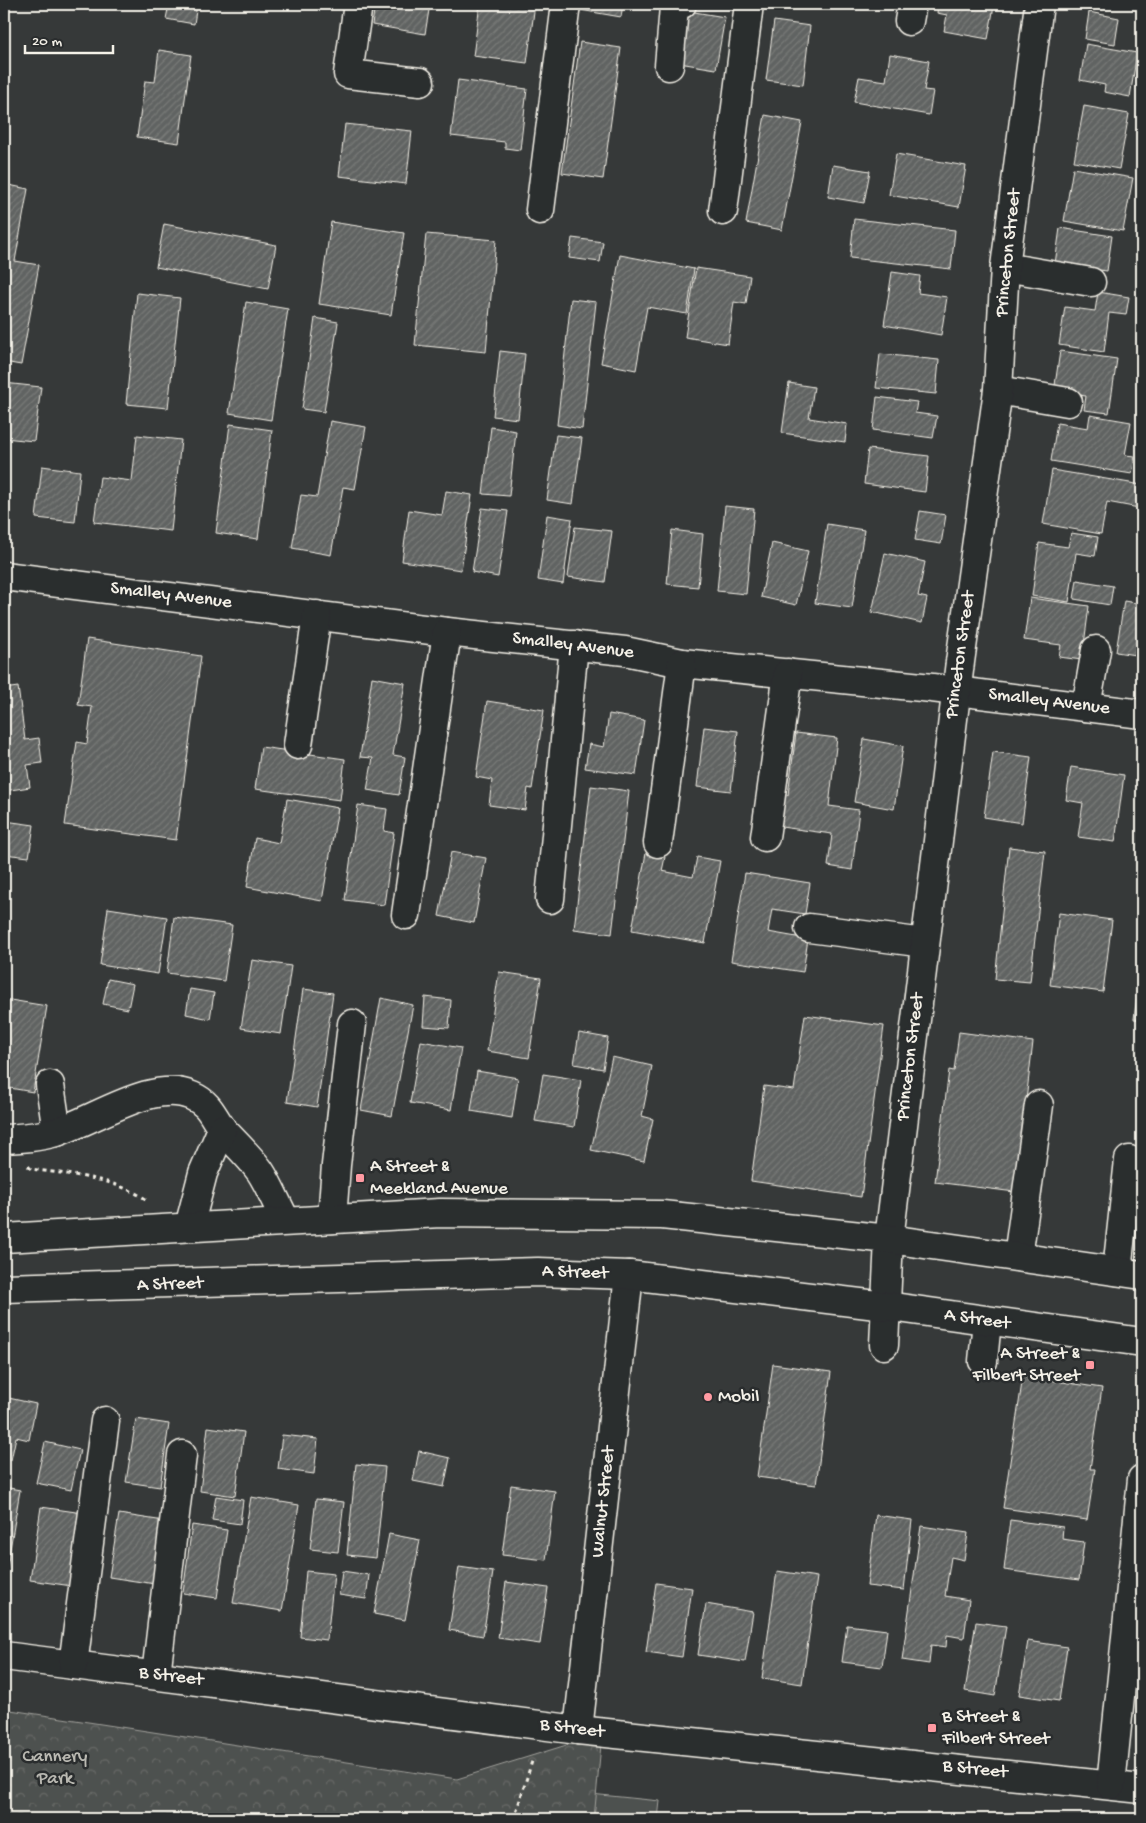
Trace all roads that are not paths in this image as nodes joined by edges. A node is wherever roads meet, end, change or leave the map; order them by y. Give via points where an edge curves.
1 (358, 4) edge
2 (566, 4) edge
3 (682, 4) edge
4 (749, 4) edge
5 (1039, 4) edge
6 (669, 66) dead end
7 (420, 82) dead end
8 (540, 210) dead end
9 (723, 211) dead end
10 (1005, 267) junction
11 (1091, 282) dead end
12 (998, 390) junction
13 (1068, 402) dead end
14 (4, 576) edge
15 (317, 615) junction
16 (447, 632) junction
17 (574, 645) junction
18 (1096, 650) dead end
19 (682, 663) junction
20 (788, 673) junction
21 (956, 691) junction
22 (1086, 707) junction
23 (1142, 714) edge
24 (298, 744) dead end
25 (765, 837) dead end
26 (658, 843) dead end
27 (550, 899) dead end
28 (406, 915) dead end
29 (809, 928) dead end
30 (925, 943) junction
31 (352, 1024) dead end
32 (50, 1085) dead end
33 (1039, 1105) dead end
34 (222, 1129) junction
35 (57, 1132) junction
36 (4, 1139) edge
37 (1130, 1160) dead end
38 (332, 1219) junction
39 (286, 1221) junction
40 (189, 1227) junction
41 (4, 1238) edge
42 (889, 1239) junction
43 (1018, 1257) junction
44 (1129, 1273) edge
45 (629, 1275) junction
46 (4, 1288) edge
47 (885, 1306) junction
48 (988, 1321) junction
49 (1142, 1342) edge
50 (884, 1345) dead end
51 (983, 1361) dead end
52 (105, 1420) dead end
53 (182, 1455) dead end
54 (1142, 1478) edge
55 (4, 1656) edge
56 (73, 1665) junction
57 (156, 1675) junction
58 (578, 1730) junction
59 (1111, 1785) junction
60 (1142, 1789) edge

1 - 7 street via 348,74
2 - 8 street
3 - 6 street via 674,7
4 - 9 street
5 - 10 street, Princeton Street
10 - 11 street
10 - 12 street, Princeton Street
12 - 13 street
12 - 21 street, Princeton Street
14 - 15 street, Smalley Avenue
15 - 16 street, Smalley Avenue
15 - 24 street
16 - 17 street, Smalley Avenue
16 - 28 street
17 - 19 street, Smalley Avenue
17 - 27 street
18 - 22 street
19 - 20 street, Smalley Avenue
19 - 26 street
20 - 21 street, Smalley Avenue
20 - 25 street
21 - 22 street, Smalley Avenue
21 - 30 street, Princeton Street
22 - 23 street, Smalley Avenue
29 - 30 street
30 - 42 street, Princeton Street
31 - 38 street
32 - 35 street
33 - 43 street
34 - 35 street via 213,1110 193,1096 178,1091 142,1097
34 - 39 street via 260,1171
34 - 40 street via 204,1172
35 - 36 street via 31,1138
37 - 44 street
38 - 39 street
38 - 42 street via 440,1213 662,1215
39 - 40 street
40 - 41 street
42 - 43 street
42 - 47 street, Princeton Street
43 - 44 street
45 - 46 street, A Street via 538,1272
45 - 47 street, A Street
45 - 58 street, Walnut Street
47 - 48 street, A Street
47 - 50 street, Princeton Street
48 - 49 street, A Street
48 - 51 street
52 - 56 street
53 - 57 street
54 - 59 street
55 - 56 street, B Street
56 - 57 street, B Street
57 - 58 street, B Street
58 - 59 street, B Street
59 - 60 street, B Street

